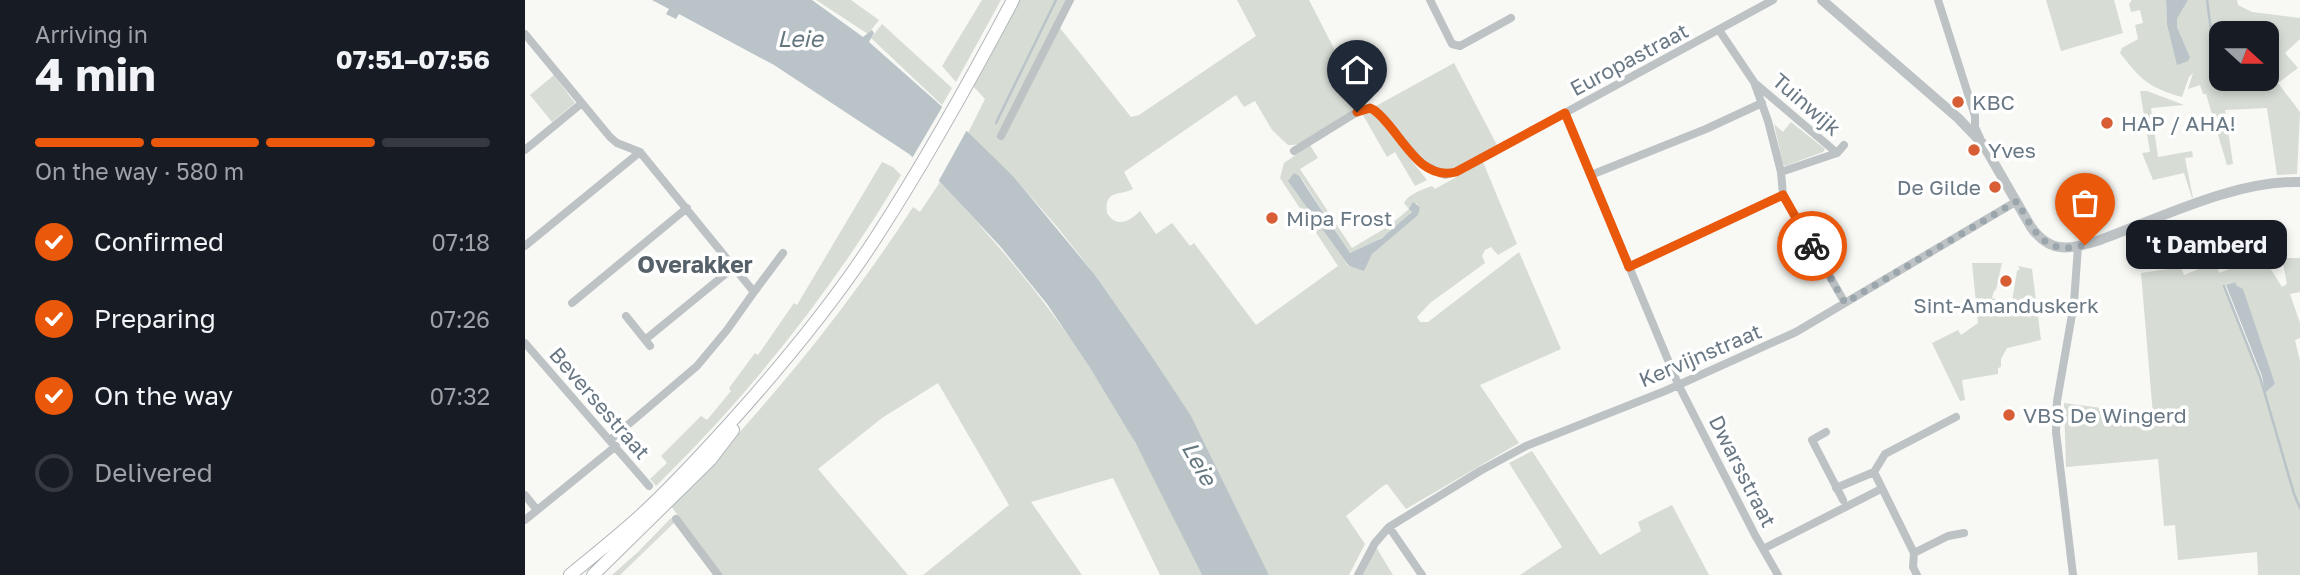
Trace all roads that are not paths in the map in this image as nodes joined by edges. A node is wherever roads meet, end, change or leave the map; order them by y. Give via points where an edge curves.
1 (1013, 0) edge
2 (1070, 0) edge
3 (1430, 0) edge
4 (1773, 0) edge
5 (1822, 0) edge
6 (1938, 0) edge
7 (1511, 18) dead end
8 (1719, 30) junction
9 (526, 36) edge
10 (1754, 82) junction
11 (582, 103) junction
12 (1762, 103) junction
13 (1565, 113) junction
14 (1971, 125) junction
15 (1001, 136) dead end
16 (1844, 145) dead end
17 (525, 150) edge
18 (1294, 151) dead end
19 (640, 152) junction
20 (1837, 153) junction
21 (1781, 172) junction
22 (1591, 175) junction
23 (2300, 182) edge
24 (1783, 195) junction
25 (2017, 201) junction
26 (687, 208) junction
27 (525, 246) edge
28 (2078, 246) junction
29 (783, 253) dead end
30 (734, 267) junction
31 (1629, 267) junction
32 (754, 292) junction
33 (572, 303) dead end
34 (1845, 303) junction
35 (626, 316) dead end
36 (525, 343) edge
37 (772, 376) junction
38 (1678, 384) junction
39 (1956, 417) dead end
40 (1826, 432) dead end
41 (613, 443) junction
42 (1874, 472) junction
43 (649, 486) dead end
44 (1836, 488) junction
45 (1881, 489) junction
46 (525, 495) edge
47 (1843, 500) dead end
48 (537, 510) junction
49 (676, 519) dead end
50 (525, 520) edge
51 (1389, 527) junction
52 (640, 530) junction
53 (1964, 533) dead end
54 (1763, 549) junction
55 (1914, 553) junction
56 (575, 573) edge
57 (2070, 574) edge
58 (593, 575) edge
59 (718, 575) edge
60 (1358, 575) edge
61 (1422, 575) edge
62 (1778, 575) edge
63 (1917, 575) edge

1 - 37 main road via 902,196 847,279
2 - 15 street
3 - 7 street via 1455,46
4 - 8 street, Europastraat
5 - 14 street
6 - 14 street via 1961,73
8 - 10 street, Tuinwijk
8 - 13 street, Europastraat
9 - 11 street
10 - 12 street, Tuinwijk
10 - 20 street, Tuinwijk
11 - 17 street
11 - 19 street via 617,143
12 - 21 street, Tuinwijk
12 - 22 street
13 - 18 street, Europastraat via 1445,175 1422,164 1370,108
13 - 22 street, Dwarsstraat
14 - 25 street
16 - 20 street, Tuinwijk
19 - 26 street
19 - 27 street
20 - 21 street, Tuinwijk
21 - 24 street, Tuinwijk
22 - 31 street, Dwarsstraat
23 - 28 street via 2230,191
24 - 31 street
24 - 34 street, Tuinwijk
25 - 28 street via 2043,241 2058,247
25 - 34 street, Kervijnstraat
26 - 30 street
26 - 33 street
28 - 57 street via 2056,432
29 - 32 street
30 - 32 street
30 - 35 street via 648,342
31 - 38 street, Dwarsstraat
32 - 41 street via 697,366
34 - 38 street, Kervijnstraat via 1796,332
36 - 41 street, Beversestraat
37 - 52 main road via 710,460
37 - 56 main road via 670,488
38 - 51 street, Kervijnstraat via 1526,446
38 - 54 street, Dwarsstraat
39 - 42 street via 1885,454
40 - 44 street via 1812,440
41 - 43 street, Beversestraat
41 - 48 street
42 - 44 street
42 - 45 street
44 - 47 street
45 - 54 street
45 - 55 street
46 - 48 street
48 - 50 street
49 - 59 street
51 - 60 street, Kervijnstraat via 1374,543
51 - 61 street
52 - 56 main road
52 - 58 main road
53 - 55 street
54 - 62 street, Dwarsstraat
55 - 63 street

